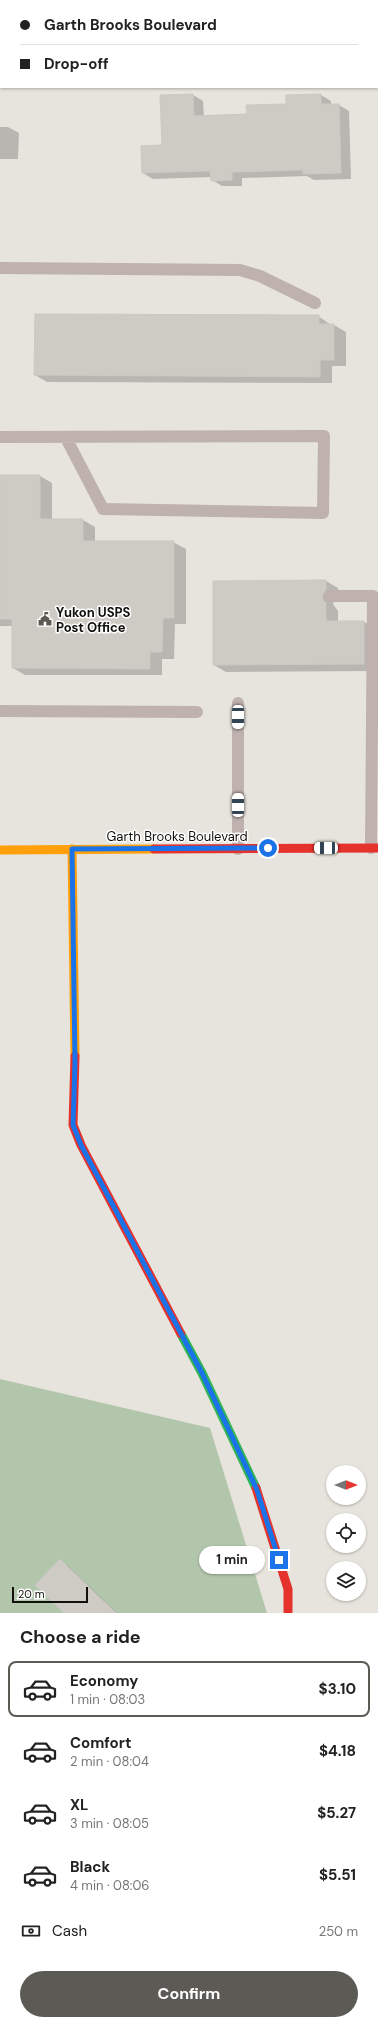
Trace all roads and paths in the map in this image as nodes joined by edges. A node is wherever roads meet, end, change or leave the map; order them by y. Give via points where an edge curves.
1 (0, 268) edge
2 (315, 303) dead end
3 (0, 437) edge
4 (66, 438) junction
5 (329, 596) dead end
6 (238, 703) dead end
7 (0, 711) edge
8 (197, 712) dead end
9 (374, 848) edge
10 (72, 849) junction
11 (238, 849) junction
12 (0, 850) edge
13 (288, 1613) edge

1 - 2 lane via 240,270 260,276
3 - 4 lane
4 - 4 lane via 324,436 322,513 103,509
5 - 9 lane via 373,596
6 - 11 lane
7 - 8 lane
9 - 11 street, Garth Brooks Boulevard
10 - 11 street, Garth Brooks Boulevard
10 - 12 street, Garth Brooks Boulevard
10 - 13 street via 75,1063 73,1125 81,1145 202,1373 257,1490 288,1589

